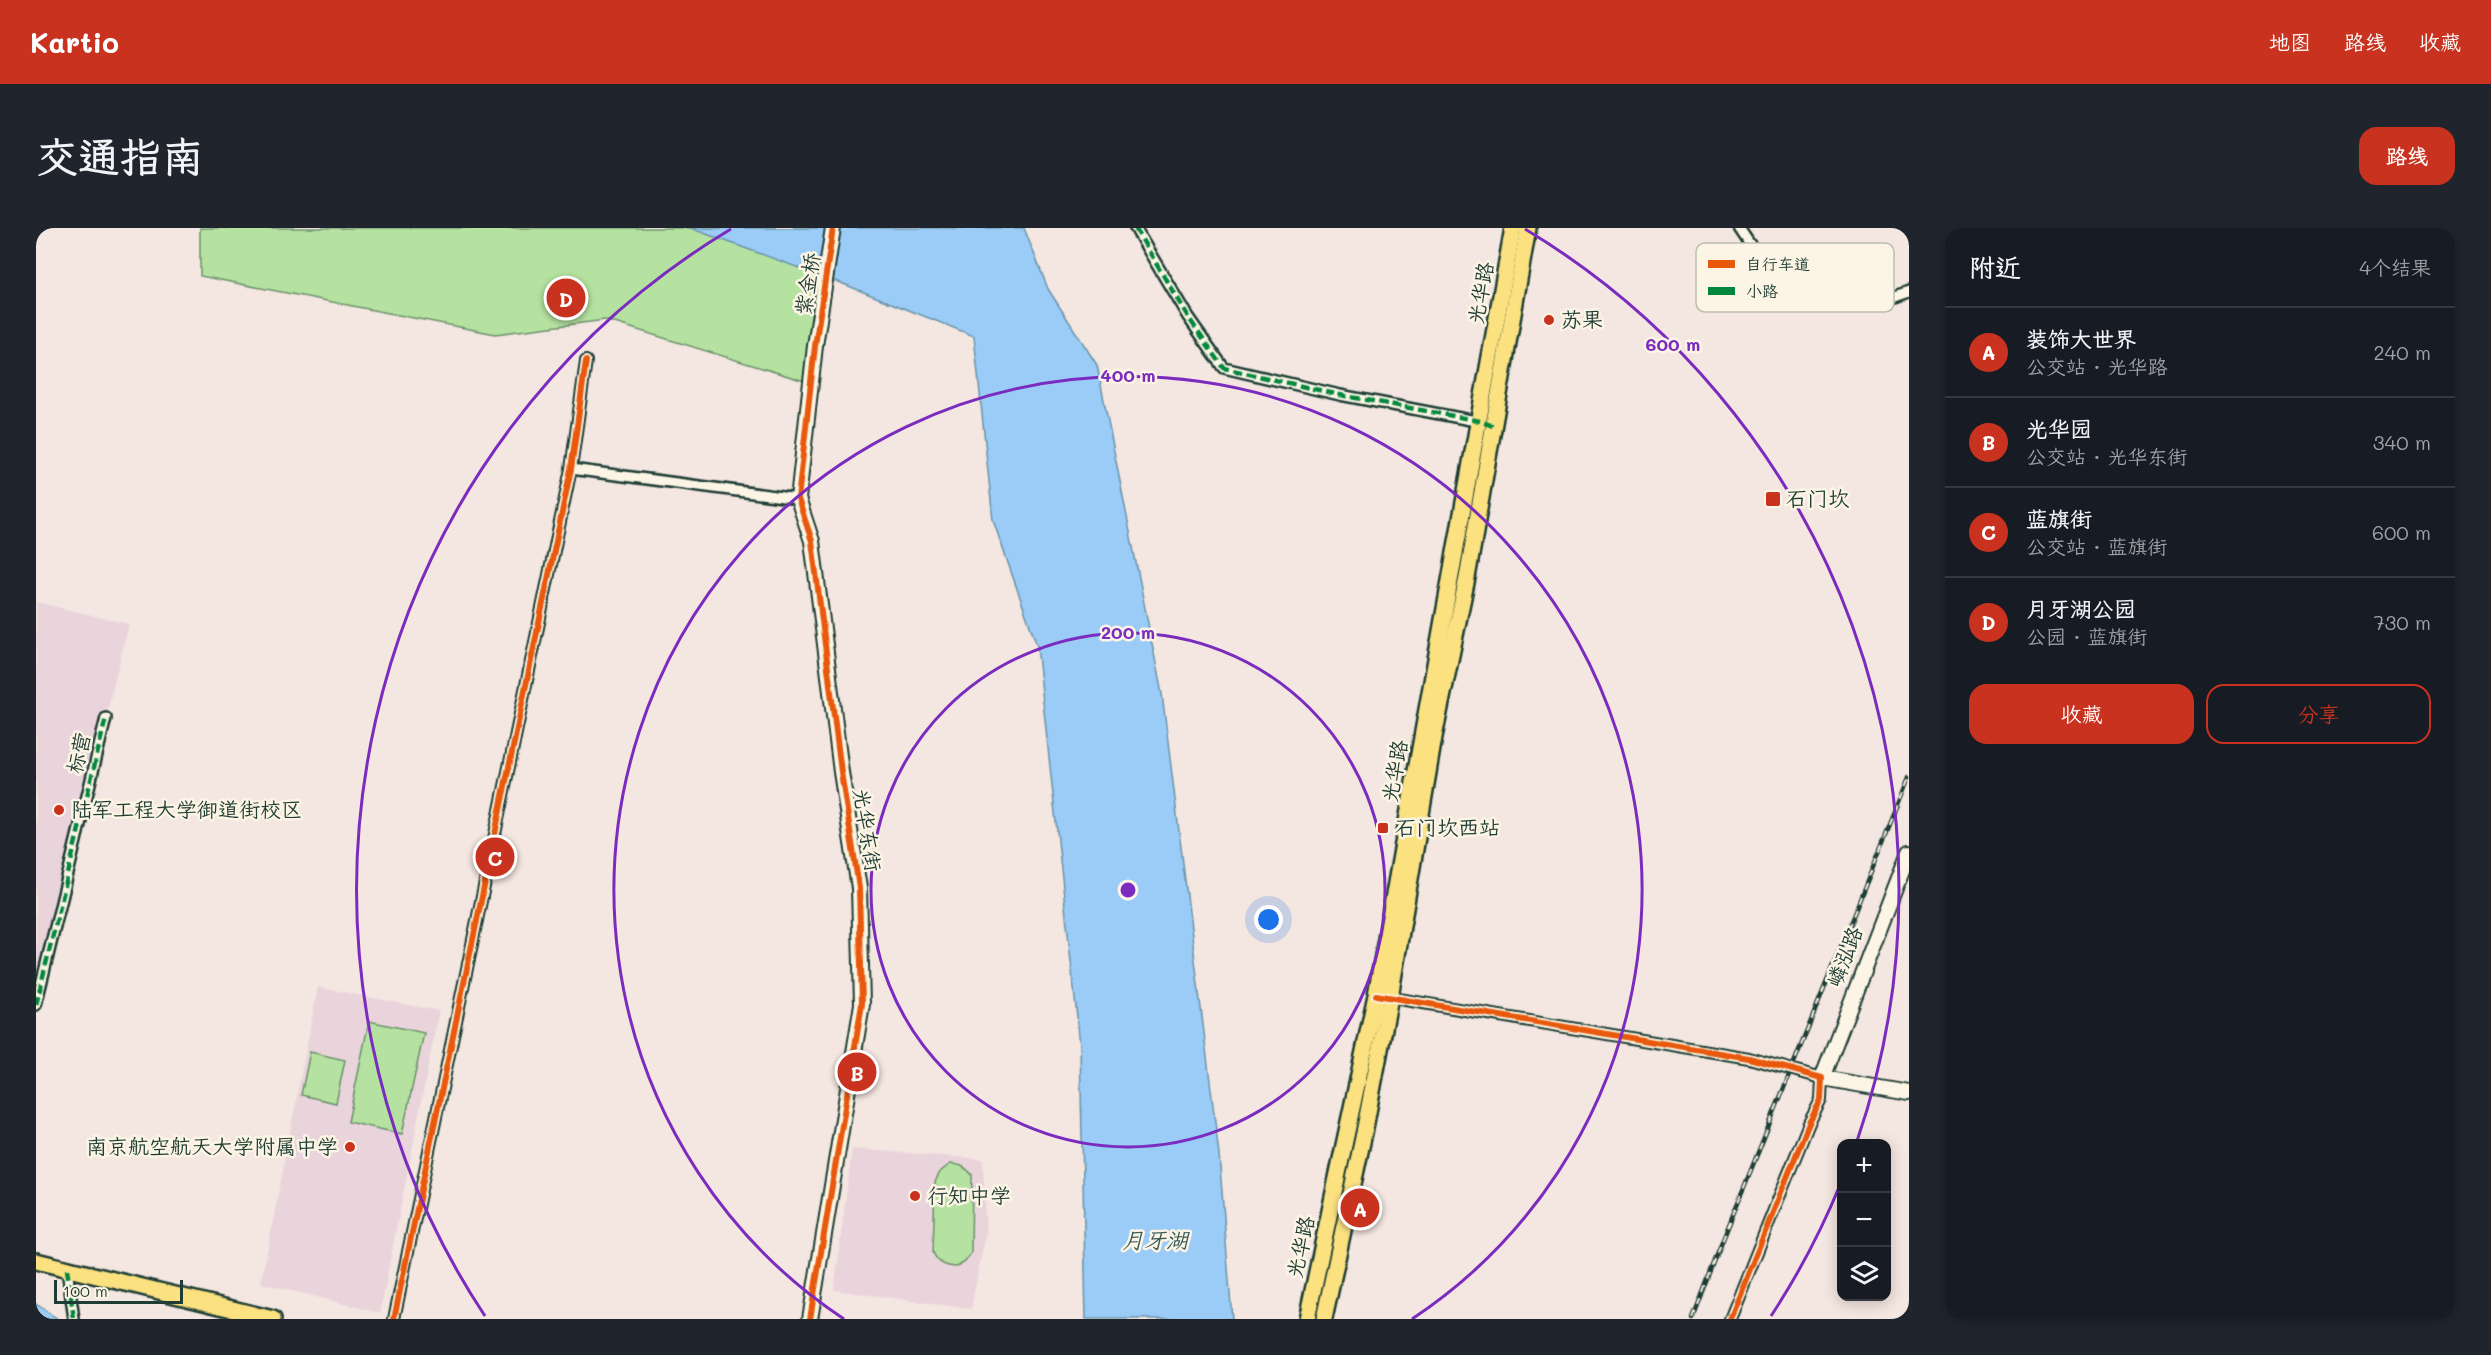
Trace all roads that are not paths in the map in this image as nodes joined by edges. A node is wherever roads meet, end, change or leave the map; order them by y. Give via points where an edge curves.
1 (833, 228) edge
2 (1135, 228) edge
3 (1514, 228) edge
4 (1528, 228) edge
5 (1739, 228) edge
6 (1749, 243) edge
7 (1909, 292) edge
8 (1894, 297) edge
9 (815, 346) joint
10 (586, 362) dead end
11 (1486, 424) junction
12 (571, 469) junction
13 (798, 499) junction
14 (106, 718) dead end
15 (1909, 852) edge
16 (1383, 996) junction
17 (36, 1005) edge
18 (1822, 1078) junction
19 (1909, 1093) edge
20 (36, 1261) edge
21 (67, 1269) junction
22 (74, 1319) edge
23 (273, 1319) edge
24 (394, 1319) edge
25 (810, 1319) edge
26 (1307, 1319) edge
27 (1324, 1319) edge
28 (1730, 1319) edge

1 - 9 street, 紫金桥
2 - 11 street via 1224,369
3 - 11 main road, 光华路
4 - 11 main road, 光华路
5 - 6 street
7 - 8 street
9 - 13 street, 光华东街
10 - 12 street
11 - 16 main road, 光华路
12 - 13 street
12 - 24 street
13 - 25 street, 光华东街 via 812,540 859,888 861,992
14 - 17 street, 标营
15 - 18 street, 嶙泓路
16 - 18 street via 1749,1058
16 - 26 main road, 光华路
16 - 27 main road, 光华路 via 1364,1133
18 - 19 street
18 - 28 street via 1821,1100
20 - 21 main road
21 - 22 street
21 - 23 main road

